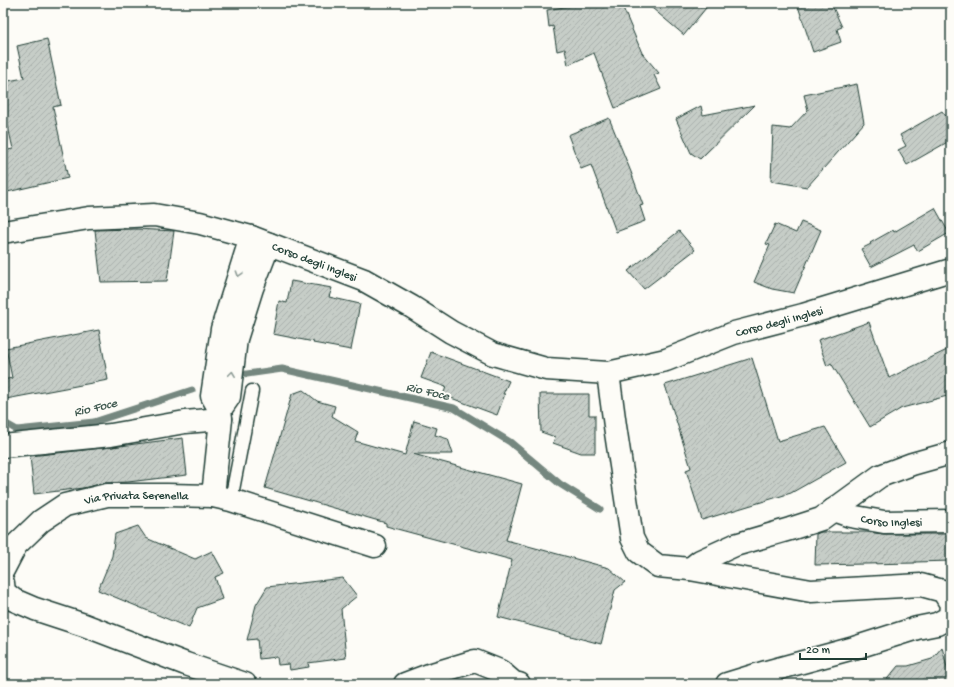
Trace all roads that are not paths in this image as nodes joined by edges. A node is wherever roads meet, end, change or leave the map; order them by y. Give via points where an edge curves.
1 (3, 232) edge
2 (260, 240) junction
3 (951, 270) edge
4 (608, 373) junction
5 (252, 390) dead end
6 (220, 414) junction
7 (3, 446) edge
8 (951, 453) edge
9 (222, 498) junction
10 (834, 510) junction
11 (951, 521) edge
12 (375, 546) dead end
13 (690, 569) junction
14 (3, 570) edge
15 (3, 583) edge
16 (950, 616) edge
17 (245, 684) edge
18 (405, 684) edge
19 (514, 684) edge
20 (727, 684) edge

1 - 2 street, Corso degli Inglesi via 89,218 154,215 200,223
2 - 4 street, Corso degli Inglesi via 364,280 493,354 546,369
2 - 6 street via 222,329 212,396
3 - 4 street, Corso degli Inglesi via 734,333 666,360
4 - 13 street via 632,538 639,552 658,566
5 - 9 lane
6 - 7 street via 111,435
6 - 9 street
8 - 10 street via 880,476
9 - 12 street, Via Privata Serenella
9 - 14 street, Via Privata Serenella via 107,495 65,505 41,522 16,545
10 - 11 street, Corso Inglesi via 850,516 884,522
10 - 13 street via 821,519 790,530 734,545 700,560
13 - 16 street via 811,591 921,585 943,592 951,604
15 - 17 street via 4,592 14,600 34,609
16 - 20 street via 937,624
18 - 19 street via 475,661 500,671

